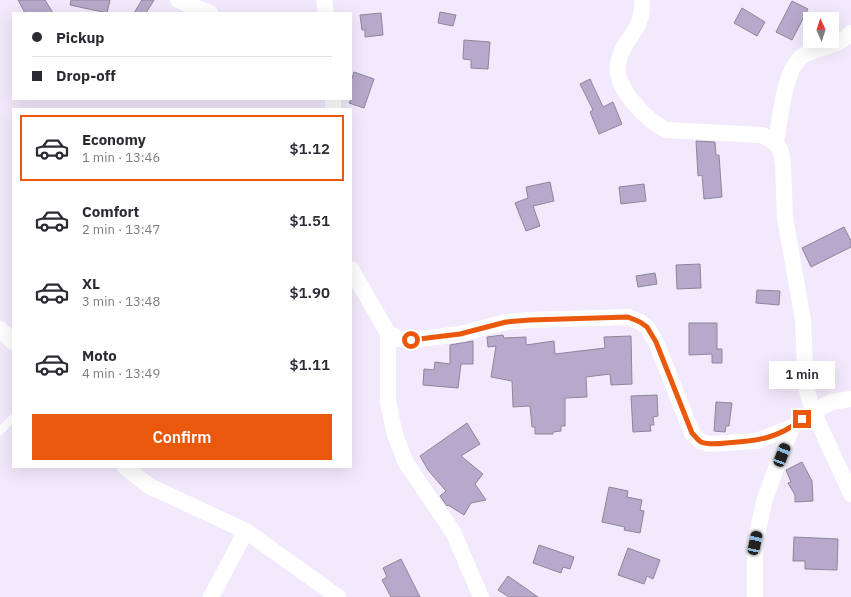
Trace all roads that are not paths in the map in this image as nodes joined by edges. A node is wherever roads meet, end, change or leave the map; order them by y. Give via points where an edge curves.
1 (178, 0) edge
2 (324, 0) edge
3 (642, 0) edge
4 (208, 12) edge
5 (326, 12) edge
6 (851, 33) edge
7 (776, 143) junction
8 (352, 271) edge
9 (0, 330) edge
10 (388, 334) junction
11 (12, 341) edge
12 (851, 399) edge
13 (813, 411) junction
14 (12, 419) edge
15 (792, 427) junction
16 (0, 431) edge
17 (126, 468) edge
18 (851, 494) edge
19 (246, 530) junction
20 (211, 597) edge
21 (338, 597) edge
22 (481, 597) edge
23 (755, 597) edge

1 - 4 street
2 - 5 street
3 - 7 street via 643,13 640,22 622,53 618,70 624,88 640,111 657,126 667,130 762,136
6 - 7 street via 836,44 805,54 792,70 786,88
7 - 13 street via 783,164 785,218 803,320 806,387
8 - 10 street
9 - 11 street
10 - 15 street via 399,339 411,340 460,334 506,322 628,317 647,327 656,342 692,433 700,441 709,444 757,441 778,435
10 - 22 street via 388,402 395,435 406,463 453,532
12 - 13 street via 832,402
13 - 15 street
13 - 18 street
14 - 16 lane
15 - 23 street via 761,513 755,543
17 - 19 street via 149,486
19 - 20 street
19 - 21 street

